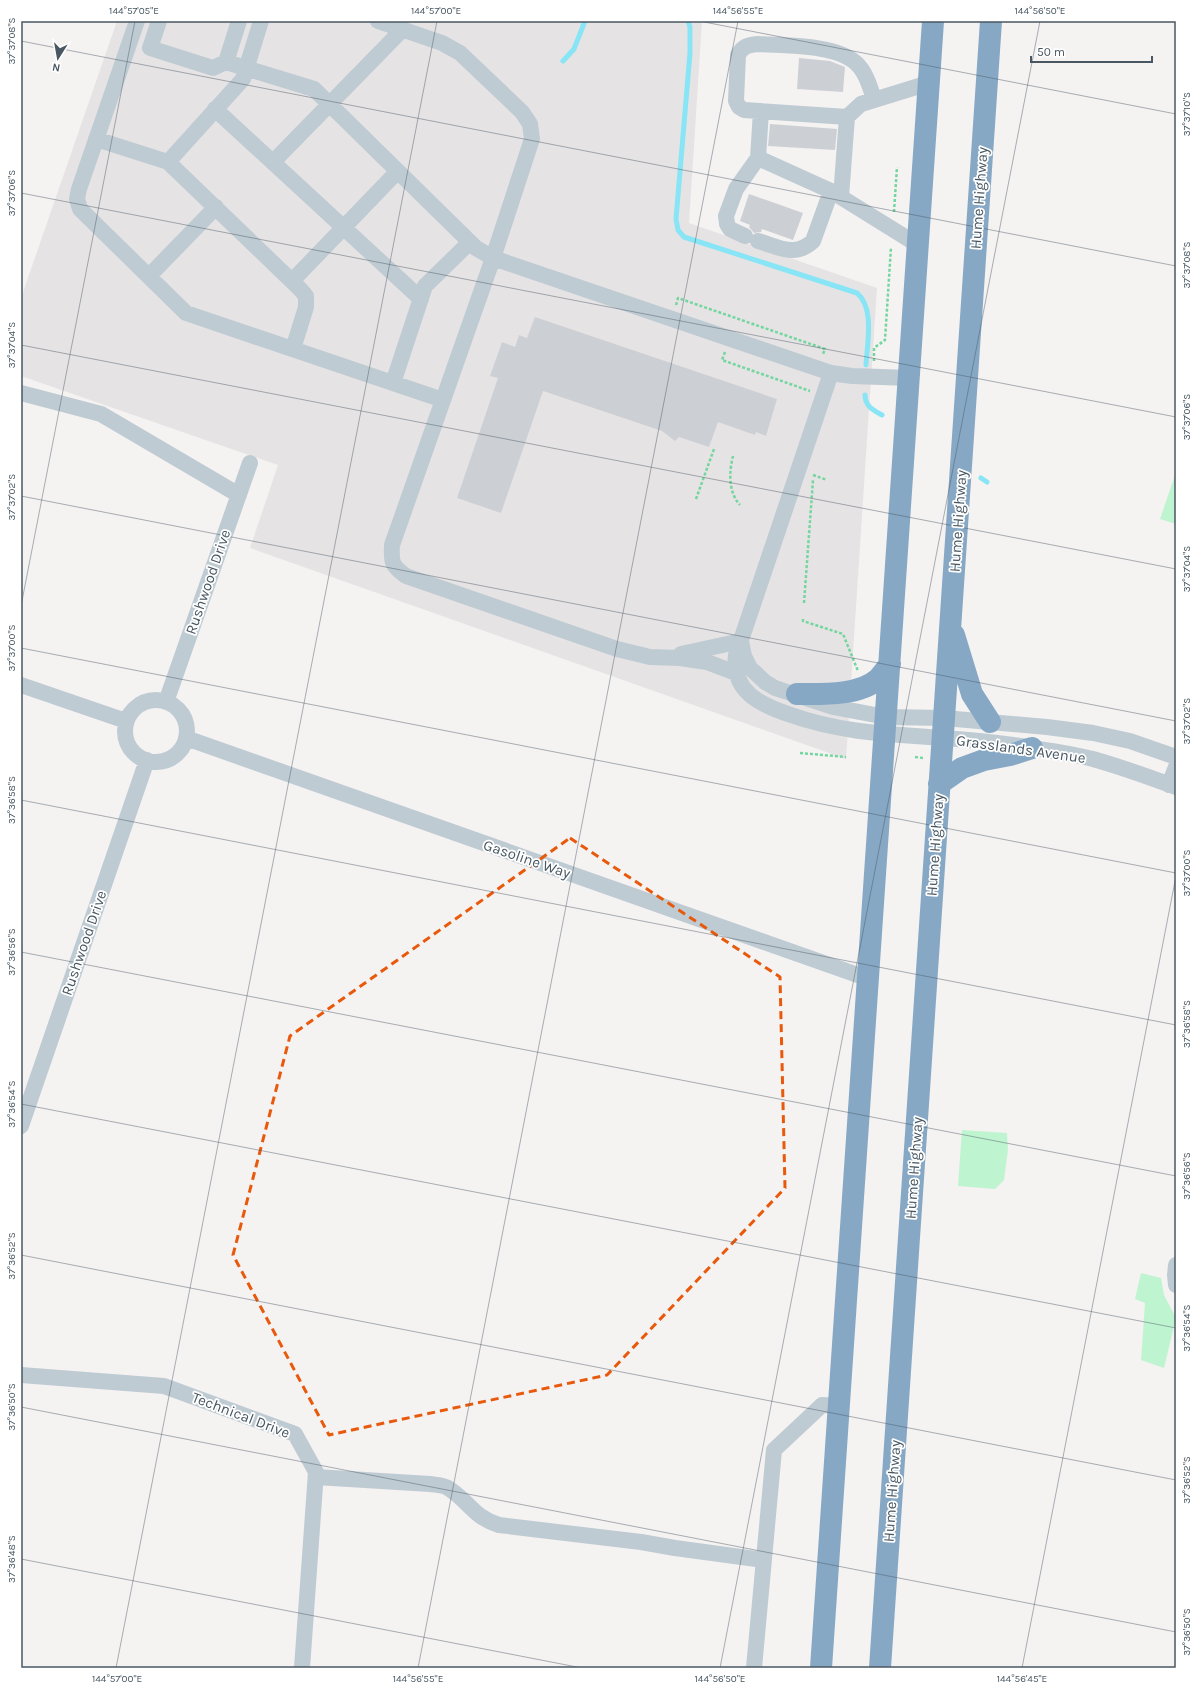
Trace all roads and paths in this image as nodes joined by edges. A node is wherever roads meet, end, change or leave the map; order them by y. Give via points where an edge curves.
1 (137, 21) edge
2 (159, 21) edge
3 (239, 21) edge
4 (261, 21) edge
5 (378, 21) edge
6 (933, 21) edge
7 (991, 21) edge
8 (403, 29) junction
9 (226, 62) junction
10 (246, 68) junction
11 (929, 83) junction
12 (874, 99) junction
13 (329, 105) junction
14 (215, 109) junction
15 (761, 111) junction
16 (847, 117) junction
17 (96, 139) junction
18 (758, 158) junction
19 (168, 162) junction
20 (273, 162) junction
21 (897, 167) dead end
22 (397, 172) junction
23 (836, 194) junction
24 (216, 207) junction
25 (343, 228) junction
26 (892, 229) junction
27 (470, 242) junction
28 (918, 245) junction
29 (493, 258) junction
30 (149, 276) junction
31 (292, 281) junction
32 (421, 299) junction
33 (293, 349) junction
34 (727, 349) dead end
35 (874, 362) dead end
36 (831, 373) junction
37 (910, 378) junction
38 (393, 383) junction
39 (810, 391) dead end
40 (21, 393) edge
41 (443, 400) junction
42 (714, 449) dead end
43 (732, 456) dead end
44 (250, 463) dead end
45 (807, 473) dead end
46 (813, 475) junction
47 (827, 480) dead end
48 (239, 495) junction
49 (696, 499) dead end
50 (740, 505) dead end
51 (804, 604) dead end
52 (804, 619) dead end
53 (951, 626) junction
54 (741, 640) junction
55 (663, 658) junction
56 (890, 664) junction
57 (736, 674) junction
58 (858, 675) dead end
59 (21, 685) edge
60 (797, 694) junction
61 (166, 702) junction
62 (126, 721) junction
63 (990, 722) junction
64 (886, 725) junction
65 (944, 728) junction
66 (186, 738) junction
67 (1032, 748) junction
68 (800, 753) dead end
69 (846, 757) dead end
70 (1176, 757) edge
71 (147, 760) junction
72 (1176, 767) edge
73 (939, 784) junction
74 (1173, 786) edge
75 (869, 979) junction
76 (21, 1126) edge
77 (1176, 1265) edge
78 (1176, 1285) edge
79 (21, 1375) edge
80 (840, 1406) junction
81 (316, 1477) junction
82 (764, 1560) junction
83 (302, 1668) edge
84 (754, 1668) edge
85 (821, 1668) edge
86 (880, 1668) edge

1 - 17 street
2 - 9 street via 150,48 213,68
3 - 9 street
4 - 10 street
5 - 8 street
6 - 11 highway
7 - 53 highway, Hume Highway
8 - 13 street
8 - 29 street via 442,42 460,53 522,112 530,124 532,139
9 - 10 street
10 - 13 street via 314,89
10 - 14 street via 243,79
11 - 12 street
11 - 28 highway
12 - 15 street via 857,64 843,54 829,49 747,45 738,55 736,101 744,110
12 - 16 street via 861,104
13 - 20 street
13 - 22 street
14 - 19 street
14 - 20 street
15 - 16 street
15 - 18 street
16 - 23 street
17 - 19 street
17 - 30 street via 79,189 77,200 80,209
18 - 23 street
18 - 23 street via 736,189 726,216 730,229 794,251 808,246 813,241
19 - 24 street
20 - 25 street
21 - 26 path
22 - 25 street
22 - 27 street
23 - 26 street
24 - 30 street
24 - 31 street
25 - 31 street
25 - 32 street
26 - 28 street
26 - 35 path via 885,340 874,348
27 - 29 street
27 - 32 street via 425,286
28 - 37 highway
29 - 36 street
29 - 41 street
30 - 33 street via 186,313
31 - 33 street via 306,296 306,307
32 - 38 street
33 - 38 street
34 - 39 path via 722,360
36 - 37 street
36 - 54 street
37 - 56 highway
38 - 41 street
40 - 48 street via 101,414
41 - 55 street via 392,545 395,568 406,576 617,649
42 - 49 path
43 - 50 path via 731,481
44 - 48 street, Rushwood Drive
45 - 46 path
46 - 47 path
46 - 51 path
48 - 61 street, Rushwood Drive
52 - 58 path via 803,621 843,634
53 - 63 highway via 972,694
53 - 65 highway, Hume Highway
54 - 55 street
54 - 57 street via 736,655
54 - 60 street via 744,656 757,676 775,688
55 - 57 street via 708,662
56 - 60 highway via 878,679 861,688 824,694
56 - 64 highway
57 - 64 street via 745,691 753,698 824,726 847,730
59 - 62 street
60 - 64 street
61 - 62 street via 156,700 138,705
61 - 66 street via 174,706 185,720
62 - 71 street via 126,740 138,756
63 - 65 street, Grasslands Avenue
63 - 70 street, Grasslands Avenue via 1093,733 1130,740
64 - 65 street, Grasslands Avenue
64 - 75 highway
65 - 67 street, Grasslands Avenue
65 - 73 highway, Hume Highway
66 - 71 street via 182,748 167,760
66 - 75 street, Gasoline Way
67 - 73 highway via 962,768
67 - 74 street, Grasslands Avenue via 1091,759
68 - 69 path
71 - 76 street, Rushwood Drive
72 - 74 street
73 - 86 highway, Hume Highway
75 - 80 highway
77 - 78 street
79 - 81 street, Technical Drive via 164,1386 295,1434 316,1472
80 - 82 street via 822,1405 774,1450
80 - 85 highway
81 - 82 street via 430,1484 448,1488 477,1515 499,1526 641,1542
81 - 83 street, Technical Drive
82 - 84 street

